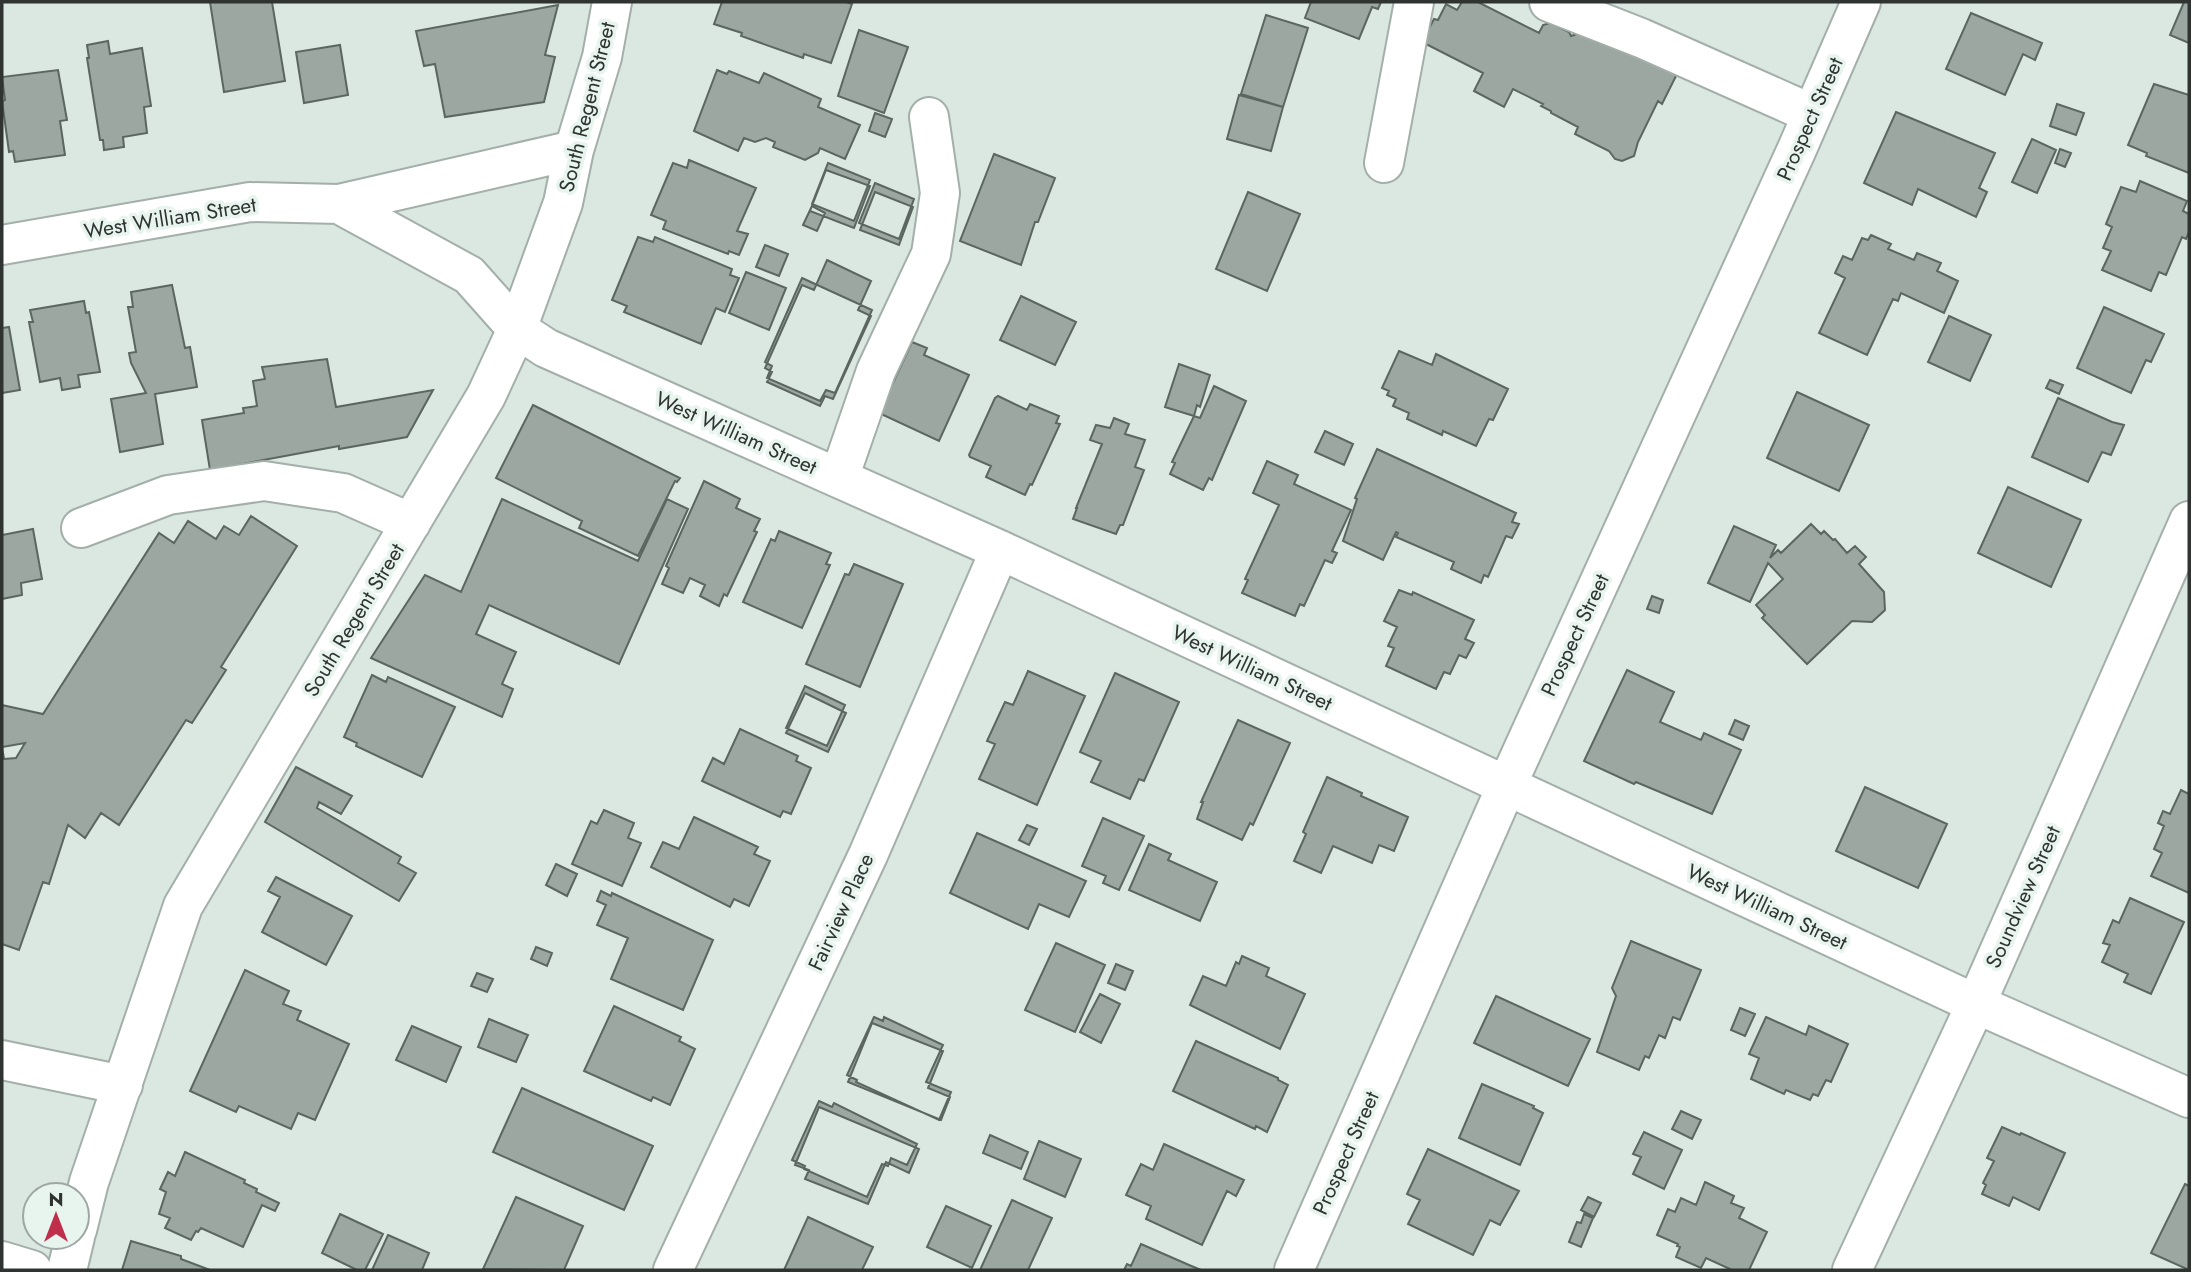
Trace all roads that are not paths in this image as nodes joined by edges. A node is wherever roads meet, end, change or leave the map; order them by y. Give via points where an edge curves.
1 (612, 2) edge
2 (1414, 2) edge
3 (1549, 2) edge
4 (1861, 2) edge
5 (1812, 114) junction
6 (929, 117) dead end
7 (574, 150) junction
8 (1384, 163) dead end
9 (339, 204) junction
10 (2, 245) edge
11 (517, 329) junction
12 (839, 478) junction
13 (2189, 522) edge
14 (411, 523) junction
15 (81, 528) dead end
16 (1000, 550) junction
17 (1506, 787) junction
18 (1976, 1004) junction
19 (20, 1063) edge
20 (123, 1085) junction
21 (2189, 1098) edge
22 (89, 1181) edge
23 (72, 1251) edge
24 (2, 1261) edge
25 (32, 1270) edge
26 (67, 1270) edge
27 (673, 1270) edge
28 (1294, 1270) edge
29 (1853, 1270) edge

1 - 7 street, South Regent Street via 602,57
2 - 8 street
3 - 5 street
4 - 5 street, Prospect Street
5 - 17 street, Prospect Street
6 - 12 street via 940,193 931,254 876,371
7 - 9 street, West William Street
7 - 11 street, South Regent Street via 563,203
9 - 10 street, West William Street via 250,202
9 - 11 street, West William Street via 469,275
11 - 12 street, West William Street via 546,348
11 - 14 street, South Regent Street via 486,396
12 - 16 street, West William Street
13 - 18 street, Soundview Street
14 - 15 street via 343,493 264,481 168,495
14 - 20 street, South Regent Street via 183,906
16 - 17 street, West William Street
16 - 27 street, Fairview Place via 868,855
17 - 18 street, West William Street
17 - 28 street, Prospect Street
18 - 21 street, West William Street
18 - 29 street, Soundview Street
19 - 20 street
20 - 22 street, South Regent Street
23 - 26 street
24 - 25 street

